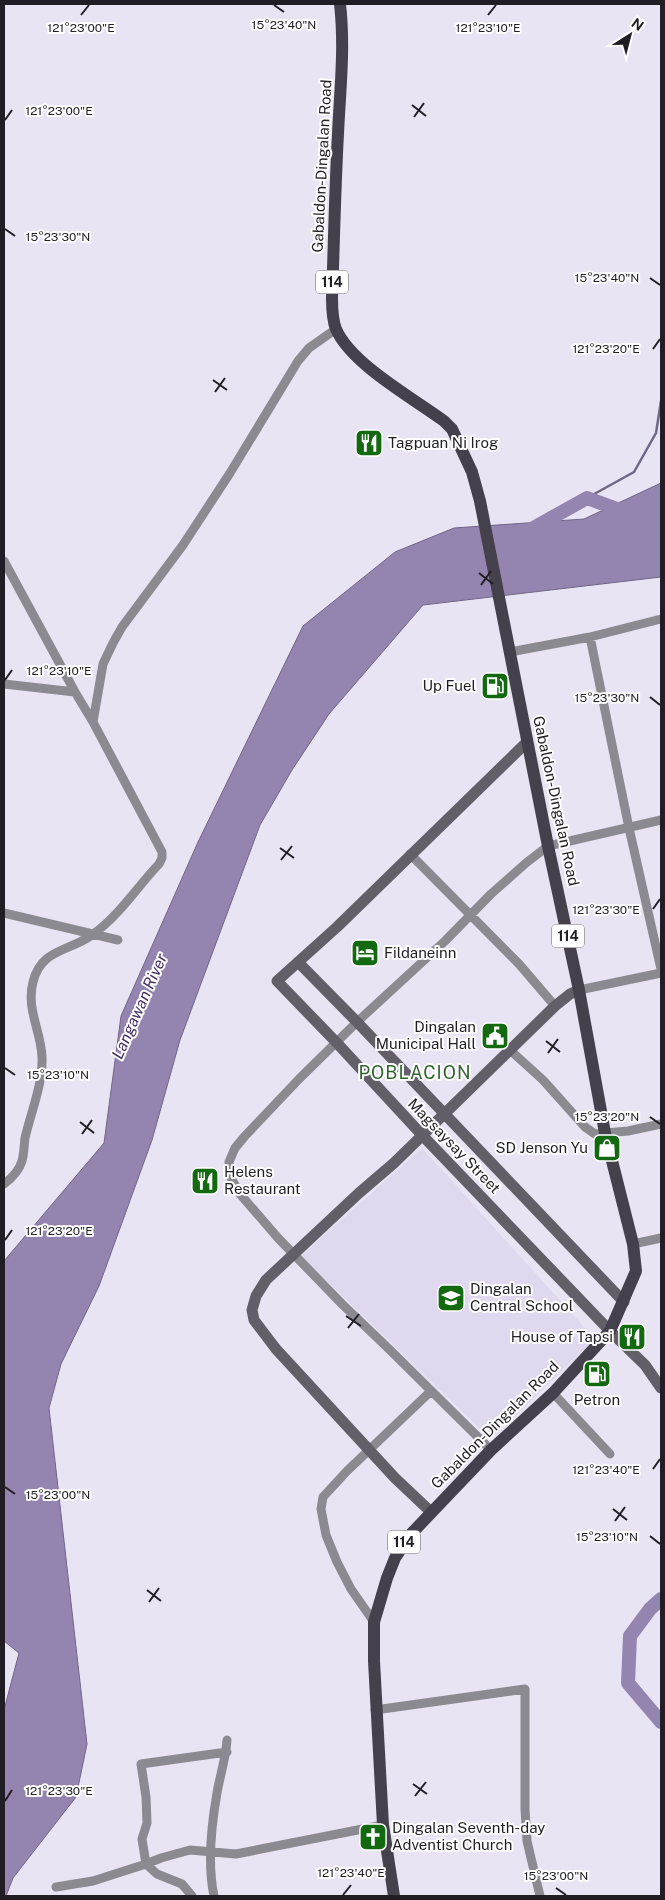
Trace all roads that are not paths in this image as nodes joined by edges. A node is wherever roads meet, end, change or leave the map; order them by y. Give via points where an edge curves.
1 (340, 4) edge
2 (336, 329) junction
3 (4, 561) edge
4 (661, 619) edge
5 (590, 637) junction
6 (510, 652) junction
7 (4, 684) edge
8 (74, 692) junction
9 (93, 722) junction
10 (527, 742) junction
11 (661, 820) edge
12 (629, 828) junction
13 (548, 846) junction
14 (410, 854) junction
15 (4, 913) edge
16 (471, 915) junction
17 (94, 934) junction
18 (118, 940) dead end
19 (298, 962) junction
20 (661, 971) edge
21 (579, 990) junction
22 (555, 1006) junction
23 (357, 1022) junction
24 (336, 1042) junction
25 (511, 1051) junction
26 (444, 1114) junction
27 (661, 1124) edge
28 (605, 1133) junction
29 (422, 1135) junction
30 (4, 1184) edge
31 (661, 1238) edge
32 (633, 1244) junction
33 (293, 1254) junction
34 (624, 1302) junction
35 (610, 1331) junction
36 (656, 1375) edge
37 (661, 1388) edge
38 (431, 1391) junction
39 (553, 1393) junction
40 (370, 1450) junction
41 (491, 1450) junction
42 (610, 1454) dead end
43 (431, 1512) junction
44 (374, 1622) junction
45 (375, 1710) junction
46 (228, 1740) dead end
47 (226, 1752) junction
48 (383, 1825) junction
49 (210, 1852) junction
50 (146, 1864) junction
51 (56, 1887) dead end
52 (192, 1896) edge
53 (214, 1896) edge
54 (394, 1896) edge
55 (540, 1896) edge

1 - 2 main road, Gabaldon-Dingalan Road / 114 via 343,72 332,298
2 - 6 main road, Gabaldon-Dingalan Road / 114 via 343,342 366,364 452,429 472,472 480,501
2 - 9 street via 309,348 298,361 230,474 183,545 122,627 104,664
3 - 8 street
4 - 5 street
5 - 6 street
5 - 12 street
6 - 10 main road, Gabaldon-Dingalan Road / 114
7 - 8 street
8 - 9 street
9 - 17 street via 162,852 159,864
10 - 13 main road, Gabaldon-Dingalan Road / 114
10 - 14 street
11 - 12 street
12 - 13 street
12 - 20 street
13 - 16 street via 516,871
13 - 21 main road, Gabaldon-Dingalan Road / 114
14 - 16 street
14 - 19 street
15 - 17 street
16 - 22 street
16 - 23 street
17 - 18 street
17 - 30 street via 48,956 37,970 30,996 42,1056 41,1073 22,1160 15,1175
19 - 23 street, Magsaysay Street
19 - 24 street, Magsaysay Street via 277,981
20 - 21 street
21 - 22 street
21 - 28 main road, Gabaldon-Dingalan Road / 114
22 - 25 street
23 - 24 street
23 - 26 street, Magsaysay Street
24 - 29 street, Magsaysay Street
24 - 33 street via 245,1136 229,1162 231,1178 240,1194
25 - 26 street
25 - 28 street via 544,1080 585,1127 595,1134
26 - 29 street
26 - 34 street, Magsaysay Street
27 - 28 street
28 - 32 main road, Gabaldon-Dingalan Road / 114
29 - 33 street
29 - 35 street, Magsaysay Street
31 - 32 street
32 - 34 main road, Gabaldon-Dingalan Road / 114 via 636,1271
33 - 38 street
33 - 40 street via 260,1288 252,1310 254,1320 276,1349
34 - 35 main road, Gabaldon-Dingalan Road / 114
35 - 36 street, Magsaysay Street
35 - 39 main road, Gabaldon-Dingalan Road / 114
36 - 37 street, Magsaysay Street
38 - 40 street
38 - 41 street
39 - 41 main road, Gabaldon-Dingalan Road / 114
39 - 42 street
40 - 43 street
40 - 44 street via 323,1497 321,1509 337,1562 350,1589
41 - 43 main road, Gabaldon-Dingalan Road / 114
43 - 44 main road, Gabaldon-Dingalan Road / 114 via 395,1558
44 - 45 main road, Gabaldon-Dingalan Road / 114
45 - 48 main road, Gabaldon-Dingalan Road / 114
45 - 55 street via 525,1689 527,1841
46 - 47 street
47 - 49 street
47 - 50 street via 141,1764 146,1797 147,1823 142,1839
48 - 49 street via 236,1854
48 - 54 main road, Gabaldon-Dingalan Road / 114
49 - 50 street via 190,1850
49 - 53 street
50 - 51 street via 93,1881
50 - 52 street via 157,1874 182,1884

